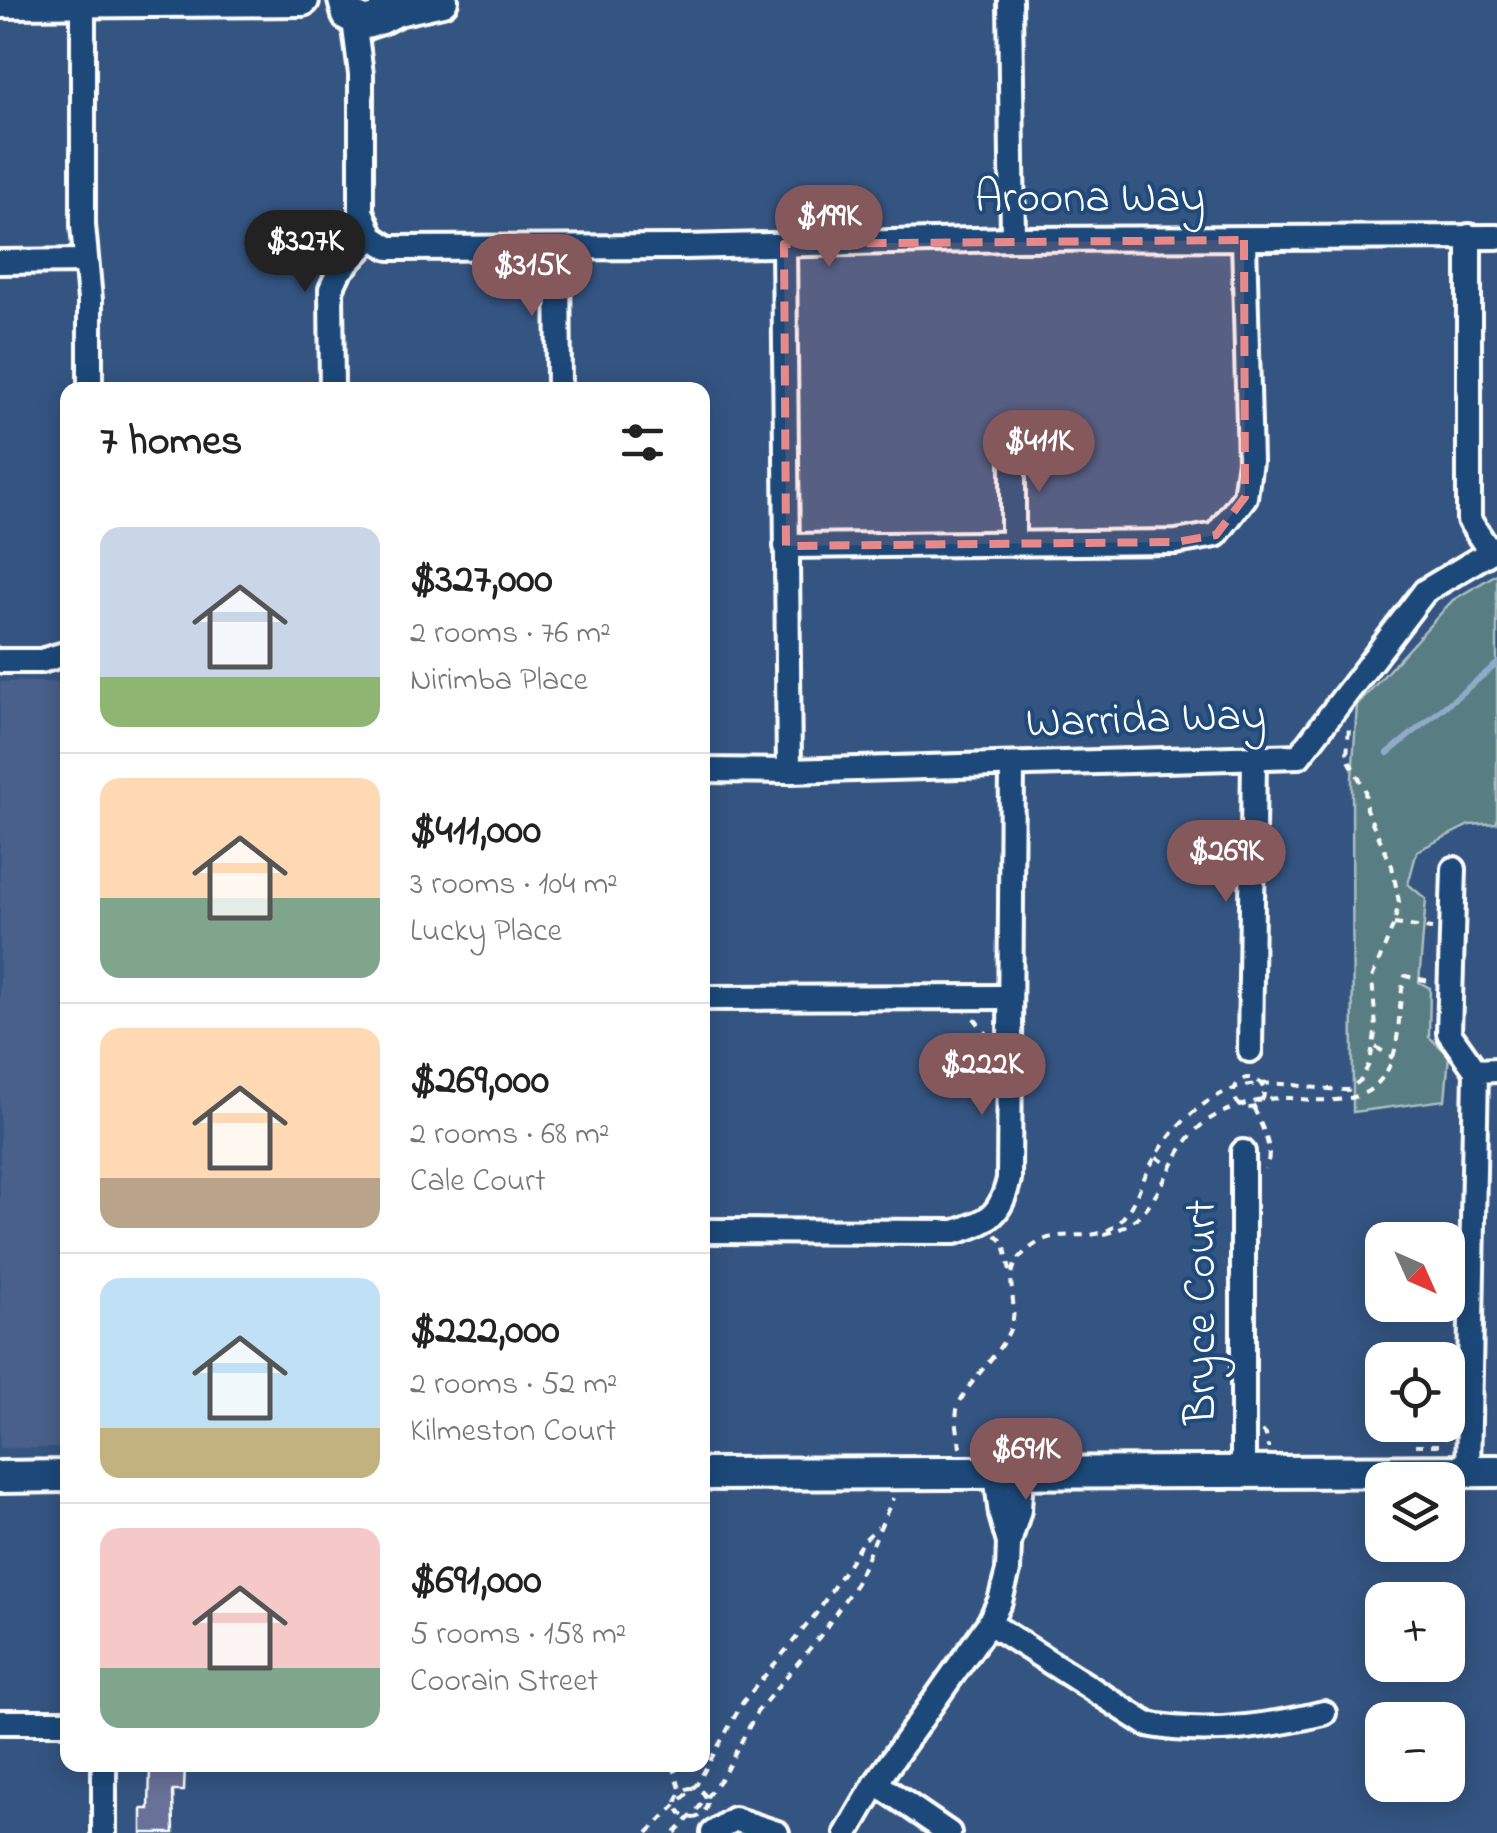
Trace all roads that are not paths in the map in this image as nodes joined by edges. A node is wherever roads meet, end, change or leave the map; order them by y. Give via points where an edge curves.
1 (442, 0) edge
2 (1010, 0) edge
3 (300, 1) edge
4 (0, 2) edge
5 (83, 2) edge
6 (366, 13) edge
7 (1469, 236) junction
8 (1497, 236) edge
9 (372, 237) junction
10 (1014, 239) junction
11 (1244, 240) junction
12 (784, 244) junction
13 (558, 248) junction
14 (86, 261) junction
15 (0, 262) edge
16 (90, 382) edge
17 (332, 382) edge
18 (559, 382) edge
19 (1012, 446) dead end
20 (1013, 544) junction
21 (786, 546) junction
22 (1494, 550) edge
23 (60, 655) edge
24 (0, 661) edge
25 (1254, 760) junction
26 (1012, 766) junction
27 (710, 770) edge
28 (790, 771) junction
29 (1454, 870) dead end
30 (1008, 997) junction
31 (710, 998) edge
32 (1250, 1050) dead end
33 (1486, 1071) edge
34 (1243, 1152) dead end
35 (710, 1231) edge
36 (1482, 1471) edge
37 (1008, 1473) junction
38 (1243, 1473) junction
39 (710, 1474) edge
40 (60, 1476) edge
41 (0, 1477) edge
42 (989, 1623) junction
43 (1324, 1713) dead end
44 (0, 1722) edge
45 (60, 1722) edge
46 (104, 1772) edge
47 (876, 1784) junction
48 (104, 1833) edge
49 (713, 1833) edge
50 (777, 1833) edge
51 (847, 1833) edge
52 (949, 1833) edge

1 - 6 main road
2 - 10 street
3 - 5 main road
3 - 6 main road
4 - 5 main road
5 - 14 street
6 - 9 street via 360,211
7 - 8 street, Aroona Way
7 - 11 street, Aroona Way
7 - 22 street via 1469,520
9 - 13 street, Aroona Way via 388,248
9 - 17 street via 331,289
10 - 11 street, Aroona Way
10 - 12 street, Aroona Way
11 - 20 street via 1250,461 1245,497 1216,535 1176,542
12 - 13 street, Aroona Way
12 - 21 street
13 - 18 street
14 - 15 street
14 - 16 street
19 - 20 street
20 - 21 street
21 - 28 street
22 - 25 street, Warrida Way via 1425,591 1299,756
23 - 24 street
25 - 26 street, Warrida Way
25 - 32 street
26 - 28 street, Warrida Way
26 - 30 street
27 - 28 street, Warrida Way
29 - 33 street via 1449,1033
30 - 31 street
30 - 35 street via 1008,1179 999,1208 984,1223 955,1232
33 - 36 street
34 - 38 street, Bryce Court
36 - 38 main road
37 - 38 main road
37 - 39 main road
37 - 42 street via 1001,1514 1009,1543 1004,1586
40 - 41 main road
42 - 43 street via 1147,1724 1267,1727
42 - 47 street
44 - 45 street
46 - 48 street
47 - 51 street
47 - 52 street
49 - 50 street via 734,1819

